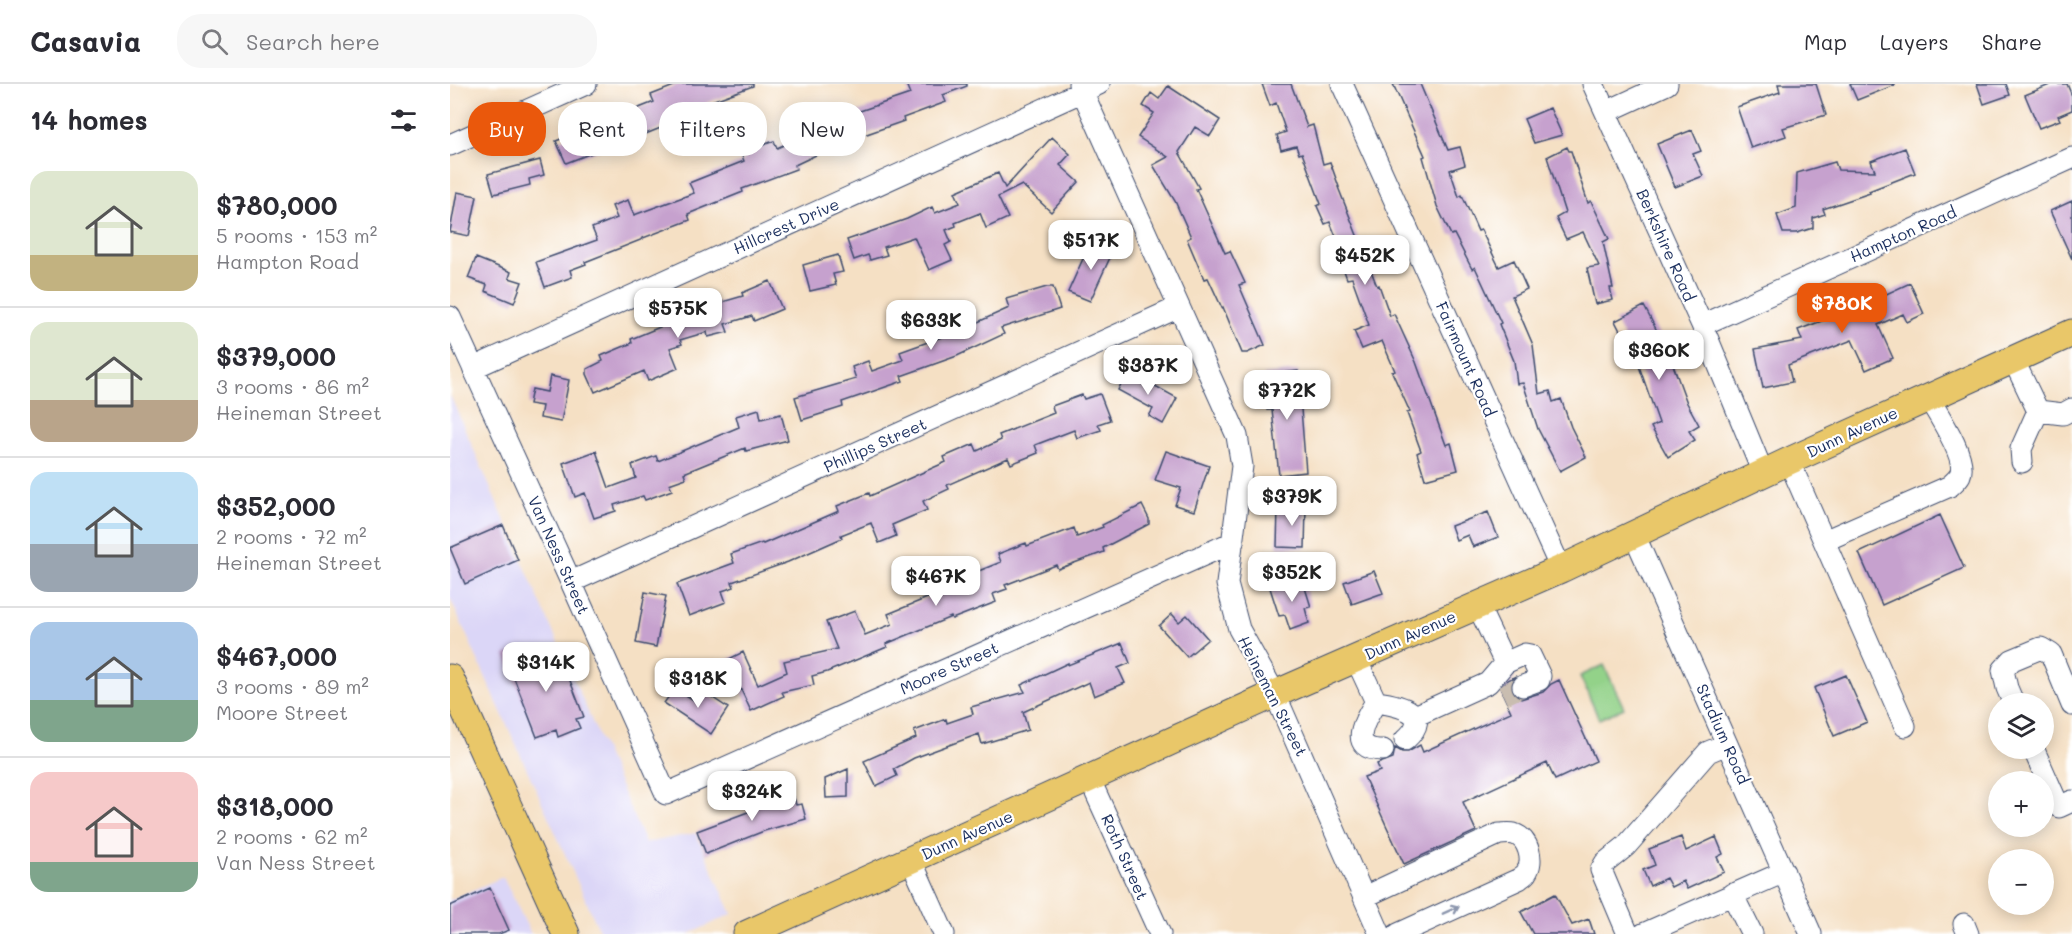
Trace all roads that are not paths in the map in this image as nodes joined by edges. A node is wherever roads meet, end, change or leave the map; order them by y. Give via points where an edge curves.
1 (586, 84) edge
2 (1342, 84) edge
3 (1593, 84) edge
4 (1667, 84) edge
5 (1087, 86) edge
6 (1606, 112) junction
7 (450, 145) edge
8 (2072, 158) edge
9 (1179, 307) junction
10 (450, 317) edge
11 (1702, 325) junction
12 (2072, 333) edge
13 (2013, 360) junction
14 (473, 368) junction
15 (1928, 397) junction
16 (2072, 409) edge
17 (2038, 411) junction
18 (1789, 461) junction
19 (2022, 462) dead end
20 (1762, 473) junction
21 (1634, 534) junction
22 (1824, 541) junction
23 (1233, 542) junction
24 (1561, 569) junction
25 (571, 582) junction
26 (1478, 606) junction
27 (1356, 659) junction
28 (1506, 663) junction
29 (450, 678) edge
30 (1523, 686) tunnel mouth
31 (2009, 693) edge
32 (1275, 694) junction
33 (1376, 702) junction
34 (2072, 705) edge
35 (1415, 716) junction
36 (1905, 726) dead end
37 (1405, 740) dead end
38 (1727, 744) junction
39 (1383, 750) dead end
40 (2039, 759) edge
41 (1090, 780) junction
42 (666, 794) joint
43 (2072, 801) edge
44 (911, 860) junction
45 (1784, 872) junction
46 (1732, 894) junction
47 (1364, 897) junction
48 (566, 934) edge
49 (747, 934) edge
50 (944, 934) edge
51 (1160, 934) edge
52 (1380, 934) edge
53 (1398, 934) edge
54 (1628, 934) edge
55 (1643, 934) edge
56 (1752, 934) edge
57 (1812, 934) edge

1 - 7 street
2 - 24 street, Fairmount Road
3 - 6 street, Berkshire Road
4 - 6 street
5 - 9 street, Heineman Street
5 - 14 street, Hillcrest Drive
6 - 11 street, Berkshire Road
8 - 11 street, Hampton Road
9 - 23 street, Heineman Street via 1237,436 1242,466
9 - 25 street, Phillips Street
10 - 14 street, Van Ness Street
11 - 20 street, Berkshire Road
12 - 13 main road, Dunn Avenue
13 - 15 main road, Dunn Avenue
13 - 17 street
14 - 25 street, Van Ness Street
15 - 18 main road, Dunn Avenue
15 - 22 street via 1958,451 1960,475 1950,486
16 - 17 street via 2063,414
17 - 19 street via 2021,449
18 - 20 main road, Dunn Avenue
18 - 22 street
20 - 21 main road, Dunn Avenue
21 - 24 main road, Dunn Avenue
21 - 38 street, Stadium Road
22 - 36 street
23 - 32 street, Heineman Street via 1227,584 1239,629
23 - 42 street, Moore Street
24 - 26 main road, Dunn Avenue
25 - 42 street, Van Ness Street
26 - 27 main road, Dunn Avenue
26 - 28 street
27 - 32 main road, Dunn Avenue
27 - 33 street
28 - 30 street via 1530,655 1540,676
28 - 35 street via 1495,689
29 - 48 main road
31 - 34 street via 2003,670 2012,660 2041,648 2051,654
32 - 41 main road, Dunn Avenue
32 - 47 street, Heineman Street
33 - 35 street via 1397,705
33 - 39 street via 1366,717 1361,737 1368,748
35 - 37 street via 1416,726
38 - 45 street, Stadium Road
38 - 54 street via 1708,752 1601,870
40 - 43 street via 2059,807
41 - 44 main road, Dunn Avenue
41 - 51 street, Roth Street
44 - 49 main road, Dunn Avenue
44 - 50 street
45 - 46 street
45 - 57 street, Stadium Road
46 - 55 street
46 - 56 street
47 - 52 street, Heineman Street
53 -> 47 street via 1519,879 1528,872 1529,850 1525,842 1514,834 1499,834

